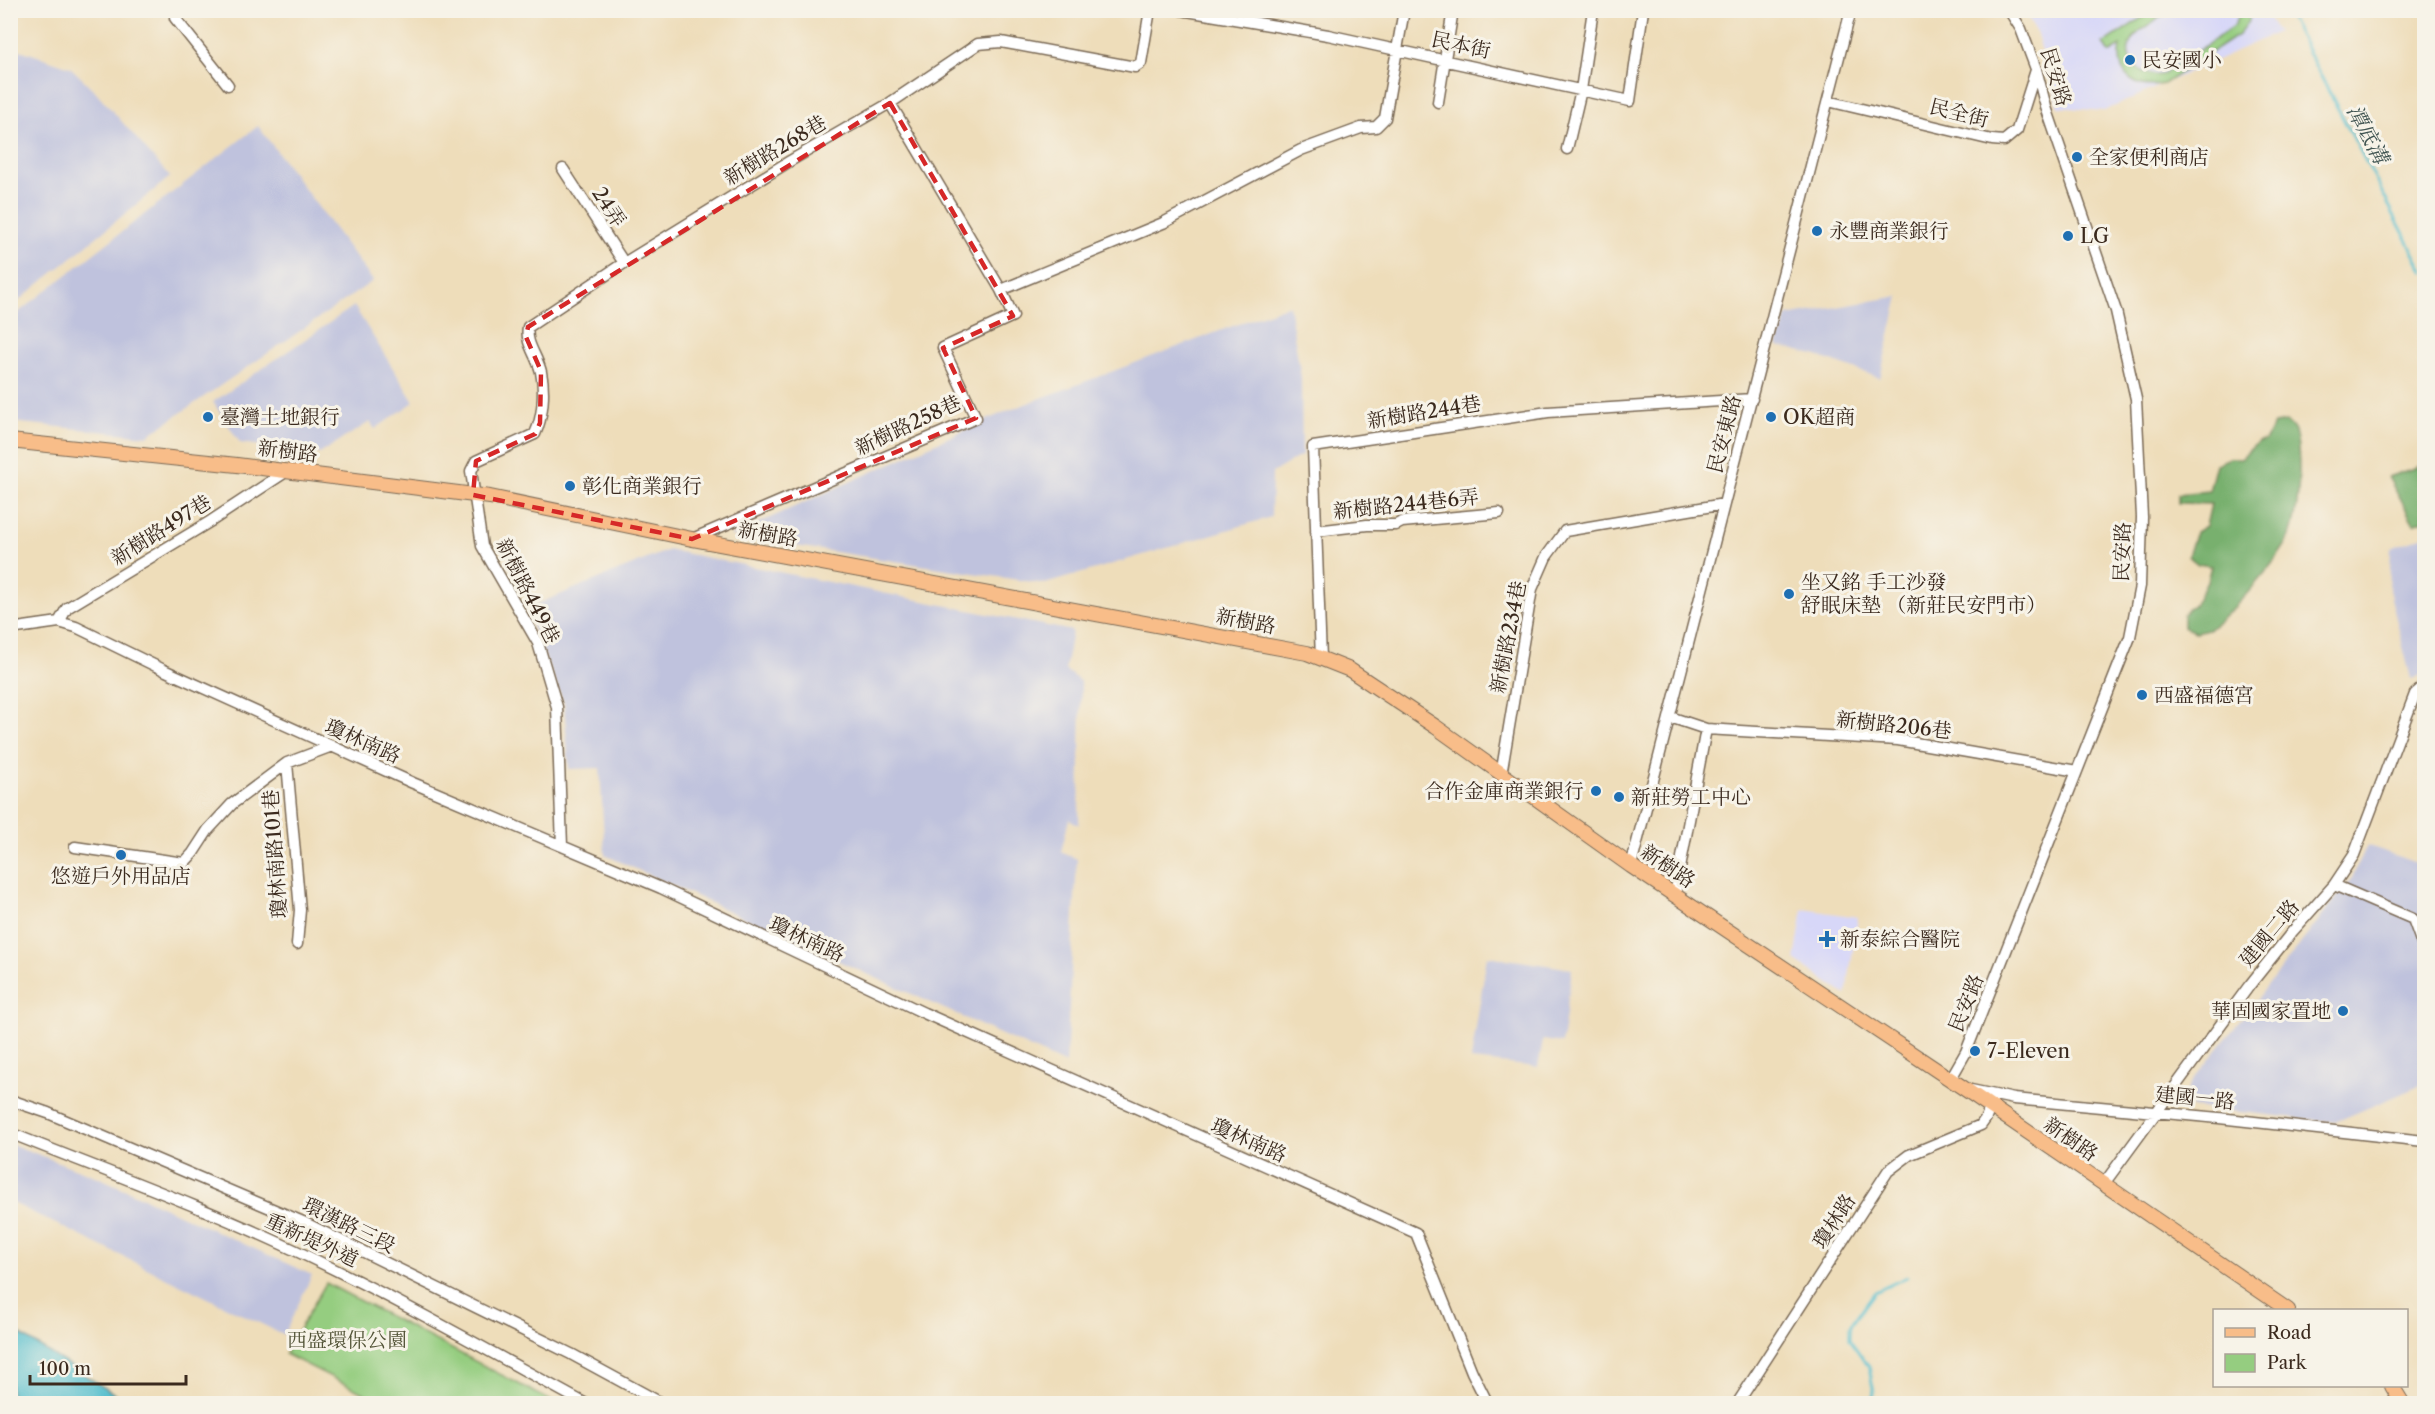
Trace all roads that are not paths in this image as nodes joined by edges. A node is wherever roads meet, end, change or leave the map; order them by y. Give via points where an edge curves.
1 (184, 10) edge
2 (1150, 10) edge
3 (1181, 10) edge
4 (1404, 10) edge
5 (1453, 10) edge
6 (1593, 10) edge
7 (1643, 10) edge
8 (1851, 10) edge
9 (2009, 10) edge
10 (1397, 51) junction
11 (1446, 60) junction
12 (2036, 69) junction
13 (228, 85) dead end
14 (1581, 90) junction
15 (1828, 101) junction
16 (1438, 102) dead end
17 (891, 103) junction
18 (1567, 149) dead end
19 (563, 169) dead end
20 (624, 263) junction
21 (1001, 290) junction
22 (1752, 399) junction
23 (10, 441) edge
24 (287, 471) junction
25 (473, 495) junction
26 (1724, 504) junction
27 (1499, 513) dead end
28 (1316, 531) junction
29 (692, 540) junction
30 (59, 622) junction
31 (10, 629) edge
32 (1321, 659) junction
33 (2424, 686) edge
34 (1670, 717) junction
35 (1706, 729) junction
36 (332, 746) junction
37 (287, 763) junction
38 (2077, 771) junction
39 (1501, 775) junction
40 (562, 846) junction
41 (75, 847) dead end
42 (1631, 866) junction
43 (2334, 885) junction
44 (1676, 895) junction
45 (297, 944) dead end
46 (2424, 949) edge
47 (1956, 1084) junction
48 (10, 1100) edge
49 (1992, 1101) junction
50 (2155, 1112) junction
51 (10, 1133) edge
52 (2424, 1141) edge
53 (2103, 1185) junction
54 (2285, 1309) edge
55 (2393, 1387) edge
56 (586, 1404) edge
57 (663, 1404) edge
58 (1488, 1404) edge
59 (1737, 1404) edge
60 (2403, 1404) edge

1 - 13 street via 175,18
2 - 17 street, 新樹路268巷 via 1141,63 1135,67 1001,42 978,44
3 - 10 street, 民本街
4 - 10 street
5 - 11 street
6 - 14 street
7 - 14 street, 民本街 via 1630,101
8 - 15 street, 民安東路
9 - 12 street, 民安路 via 2021,29
10 - 11 street, 民本街
10 - 21 street via 1385,118 1376,127 1360,128 1301,150 1163,223
11 - 14 street, 民本街
11 - 16 street
12 - 15 street, 民全街 via 2017,130 2004,141
12 - 38 street, 民安路 via 2053,130 2116,311 2137,408 2142,517 2135,617
14 - 18 street
15 - 22 street, 民安東路
17 - 20 street, 新樹路268巷
17 - 21 street
19 - 20 street, 24弄
20 - 25 street, 新樹路268巷 via 528,327 526,337 541,371 540,423 535,434 476,461 471,471
21 - 29 street, 新樹路258巷 via 1013,316 943,348 976,418
22 - 26 street, 民安東路
22 - 28 street, 新樹路244巷 via 1548,412 1313,447
23 - 24 main road, 新樹路
24 - 25 main road, 新樹路
24 - 30 street, 新樹路497巷 via 67,608
25 - 29 main road, 新樹路
25 - 40 street, 新樹路449巷 via 482,546 538,643 557,707
26 - 34 street, 民安東路
26 - 39 street, 新樹路234巷 via 1565,531 1546,557 1532,588
27 - 28 street, 新樹路244巷6弄
28 - 32 street, 新樹路244巷
29 - 32 main road, 新樹路 via 1244,640
30 - 31 street, 瓊林南路
30 - 36 street, 瓊林南路
32 - 39 main road, 新樹路 via 1350,670
33 - 43 street, 建國二路 via 2415,694 2354,855
34 - 35 street, 新樹路206巷
34 - 42 street, 民安東路
35 - 38 street, 新樹路206巷 via 1898,740
35 - 44 street
36 - 37 street
36 - 40 street, 瓊林南路
37 - 41 street via 232,804 184,862
37 - 45 street, 瓊林南路101巷 via 300,910
38 - 47 street, 民安路
39 - 42 main road, 新樹路
40 - 58 street, 瓊林南路 via 661,888 1108,1097 1416,1233
42 - 44 main road, 新樹路
43 - 46 street via 2413,919
43 - 50 street, 建國二路 via 2256,977
44 - 47 main road, 新樹路
47 - 49 main road, 新樹路
48 - 57 street, 環漢路三段 via 303,1222 571,1354
49 - 50 street, 建國一路
49 - 53 main road, 新樹路
49 - 59 street, 瓊林路 via 1981,1125 1909,1155 1888,1171
50 - 52 street, 建國一路
50 - 53 street, 建國二路
51 - 56 street, 重新堤外道 via 309,1257
53 - 54 main road, 新樹路
55 - 60 main road

